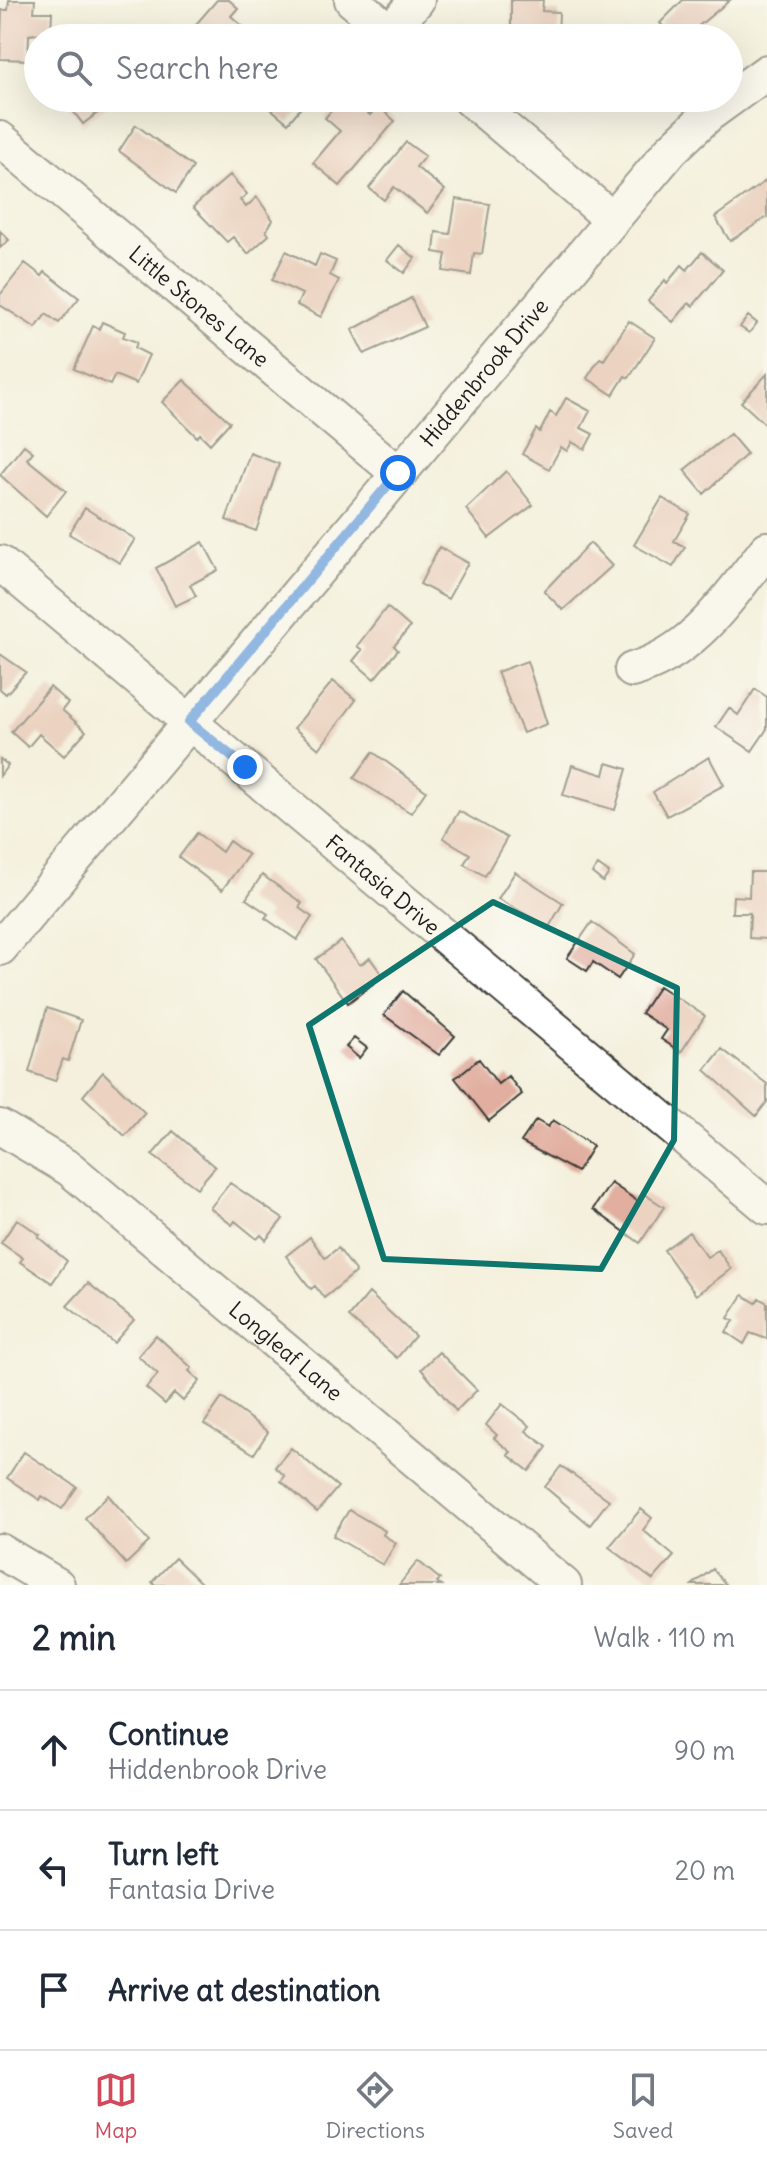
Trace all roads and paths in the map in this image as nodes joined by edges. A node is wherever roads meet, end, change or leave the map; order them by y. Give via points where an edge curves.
1 (352, 0) edge
2 (417, 0) edge
3 (381, 24) edge
4 (401, 24) edge
5 (767, 72) edge
6 (743, 89) edge
7 (486, 112) edge
8 (712, 112) edge
9 (0, 139) edge
10 (612, 219) junction
11 (398, 473) junction
12 (767, 549) edge
13 (0, 563) edge
14 (632, 670) dead end
15 (189, 722) junction
16 (0, 948) edge
17 (0, 1127) edge
18 (767, 1207) edge
19 (0, 1551) edge
20 (57, 1585) edge
21 (564, 1585) edge

1 - 3 street
2 - 4 street
5 - 6 street, Hiddenbrook Drive
7 - 10 street
8 - 10 street, Hiddenbrook Drive
9 - 11 street, Little Stones Lane
10 - 11 street, Hiddenbrook Drive
11 - 15 street, Hiddenbrook Drive
12 - 14 street via 682,649
13 - 15 street, Fantasia Drive
15 - 16 street, Hiddenbrook Drive
15 - 18 street, Fantasia Drive
17 - 21 street, Longleaf Lane via 70,1169
19 - 20 street

